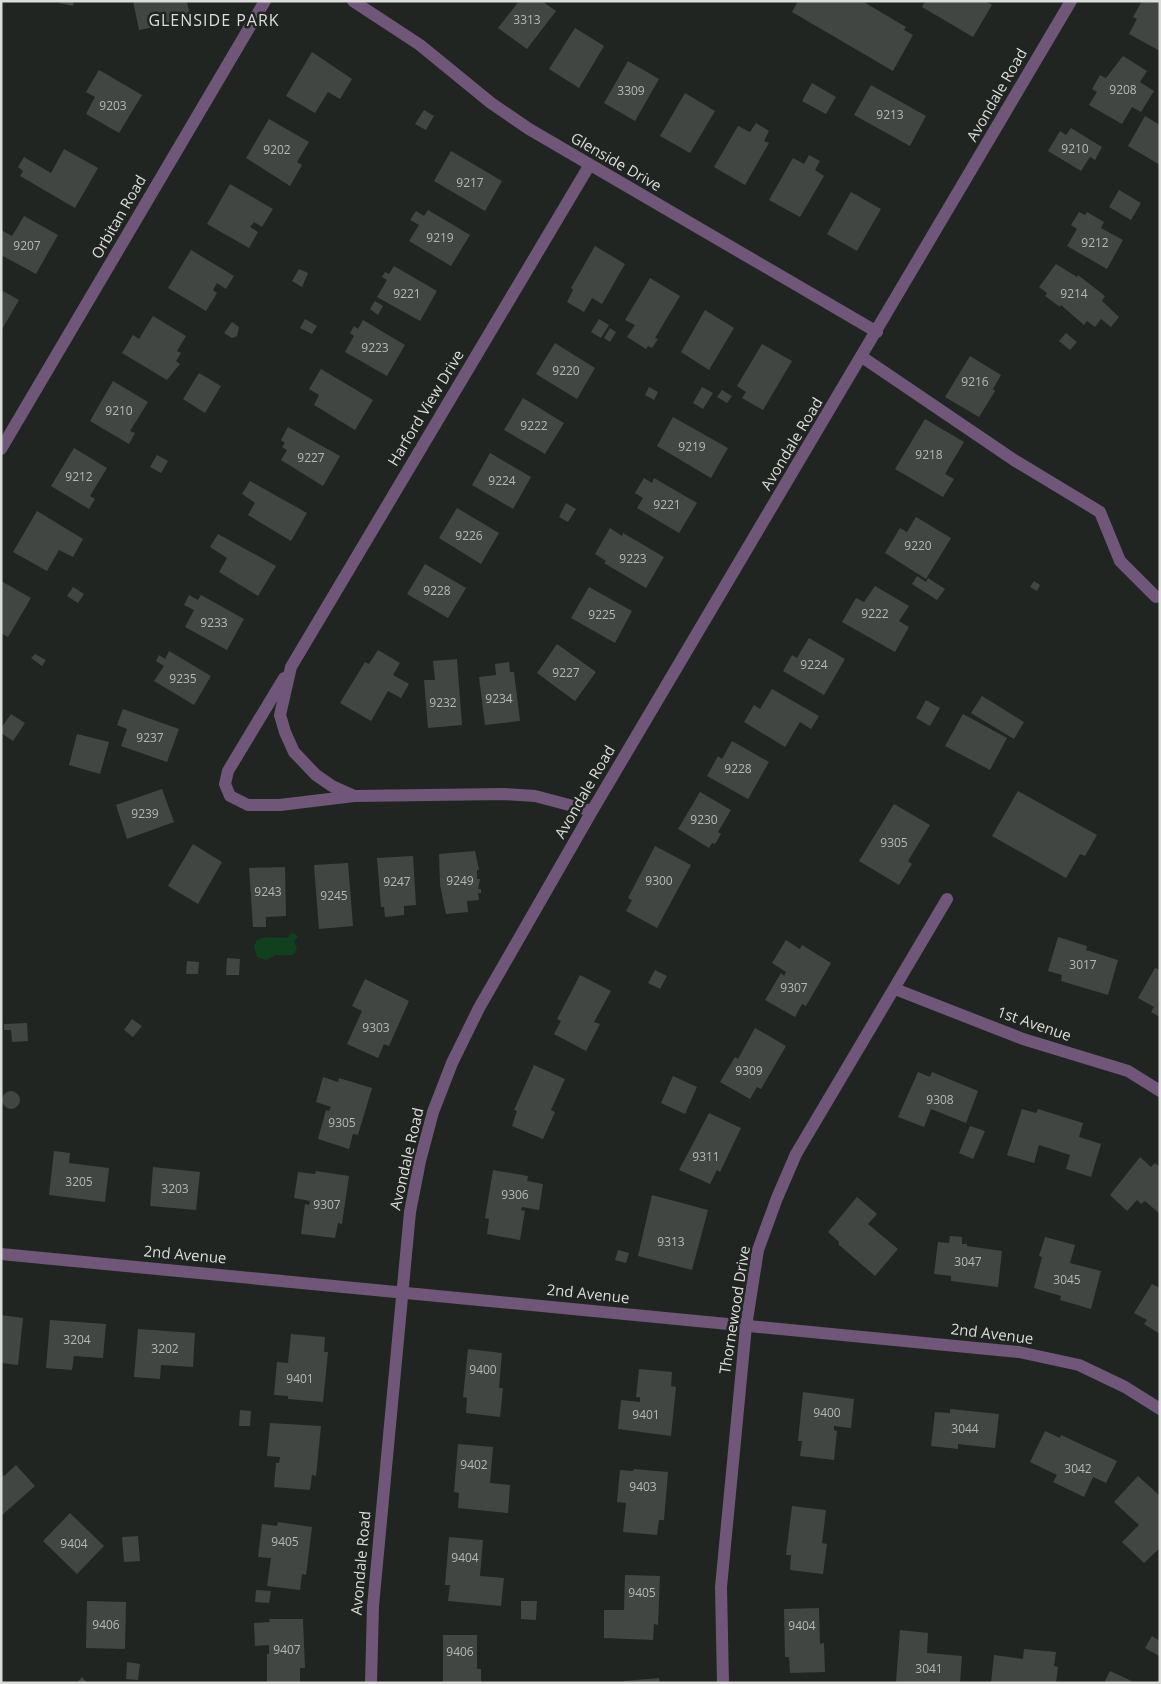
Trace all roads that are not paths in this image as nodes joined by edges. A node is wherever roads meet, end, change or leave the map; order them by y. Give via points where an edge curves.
1 (265, 1) edge
2 (353, 1) edge
3 (1071, 1) edge
4 (589, 166) junction
5 (877, 332) junction
6 (862, 357) junction
7 (1, 449) edge
8 (1156, 597) dead end
9 (290, 667) junction
10 (354, 796) junction
11 (592, 811) junction
12 (947, 900) dead end
13 (895, 989) junction
14 (1160, 1091) edge
15 (1, 1254) edge
16 (402, 1292) junction
17 (746, 1326) junction
18 (1160, 1409) edge
19 (372, 1683) edge
20 (723, 1683) edge

1 - 7 street, Orbitan Road
2 - 4 street, Glenside Drive via 420,45 491,104
3 - 5 street, Avondale Road
4 - 5 street, Glenside Drive
4 - 9 street, Harford View Drive
5 - 6 street, Avondale Road
6 - 8 street via 1014,460 1100,512 1120,561
6 - 11 street, Avondale Road
9 - 10 street, Harford View Drive via 280,714 294,752 316,775
9 - 10 street, Harford View Drive via 228,771 225,784 230,796 248,805 280,805
10 - 11 street, Harford View Drive via 504,794 535,796
11 - 16 street, Avondale Road via 479,1008 452,1063 420,1161 410,1212
12 - 13 street, Thornewood Drive
13 - 14 street, 1st Avenue via 1023,1039 1128,1071
13 - 17 street, Thornewood Drive via 796,1154 758,1250
15 - 16 street, 2nd Avenue
16 - 17 street, 2nd Avenue
16 - 19 street, Avondale Road via 373,1606
17 - 18 street, 2nd Avenue via 1019,1352 1078,1365 1125,1387
17 - 20 street, Thornewood Drive via 721,1587

